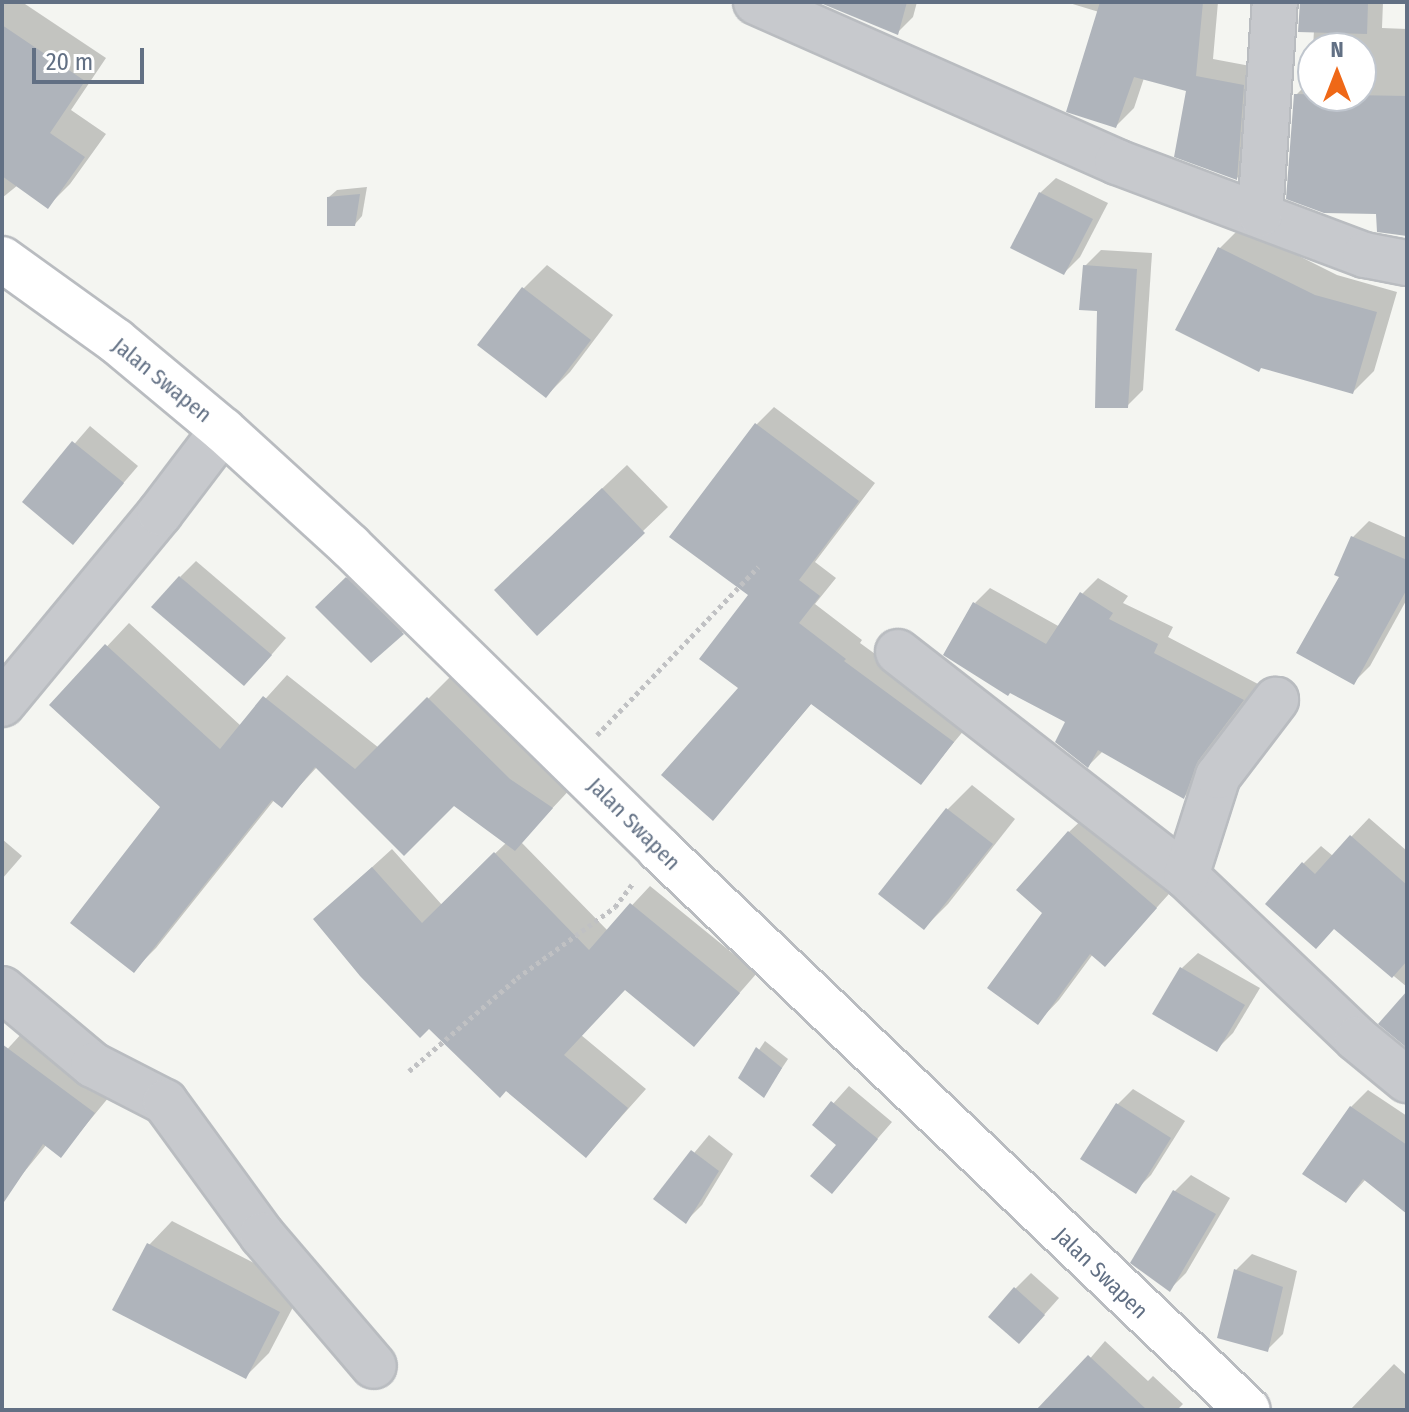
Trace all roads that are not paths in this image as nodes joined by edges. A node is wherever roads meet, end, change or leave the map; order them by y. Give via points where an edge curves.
1 (756, 2) edge
2 (1275, 2) edge
3 (1260, 214) junction
4 (2, 259) edge
5 (1407, 263) edge
6 (223, 430) junction
7 (898, 652) dead end
8 (1276, 700) dead end
9 (2, 704) edge
10 (1186, 876) junction
11 (2, 989) edge
12 (1407, 1080) edge
13 (374, 1366) dead end
14 (1248, 1410) edge

1 - 3 street via 1117,162
2 - 3 street
3 - 5 street via 1365,255
4 - 6 main road, Jalan Swapen via 116,341
6 - 9 street
6 - 14 main road, Jalan Swapen
7 - 10 street
8 - 10 street via 1218,776
10 - 12 street
11 - 13 street via 93,1065 165,1102 262,1235

